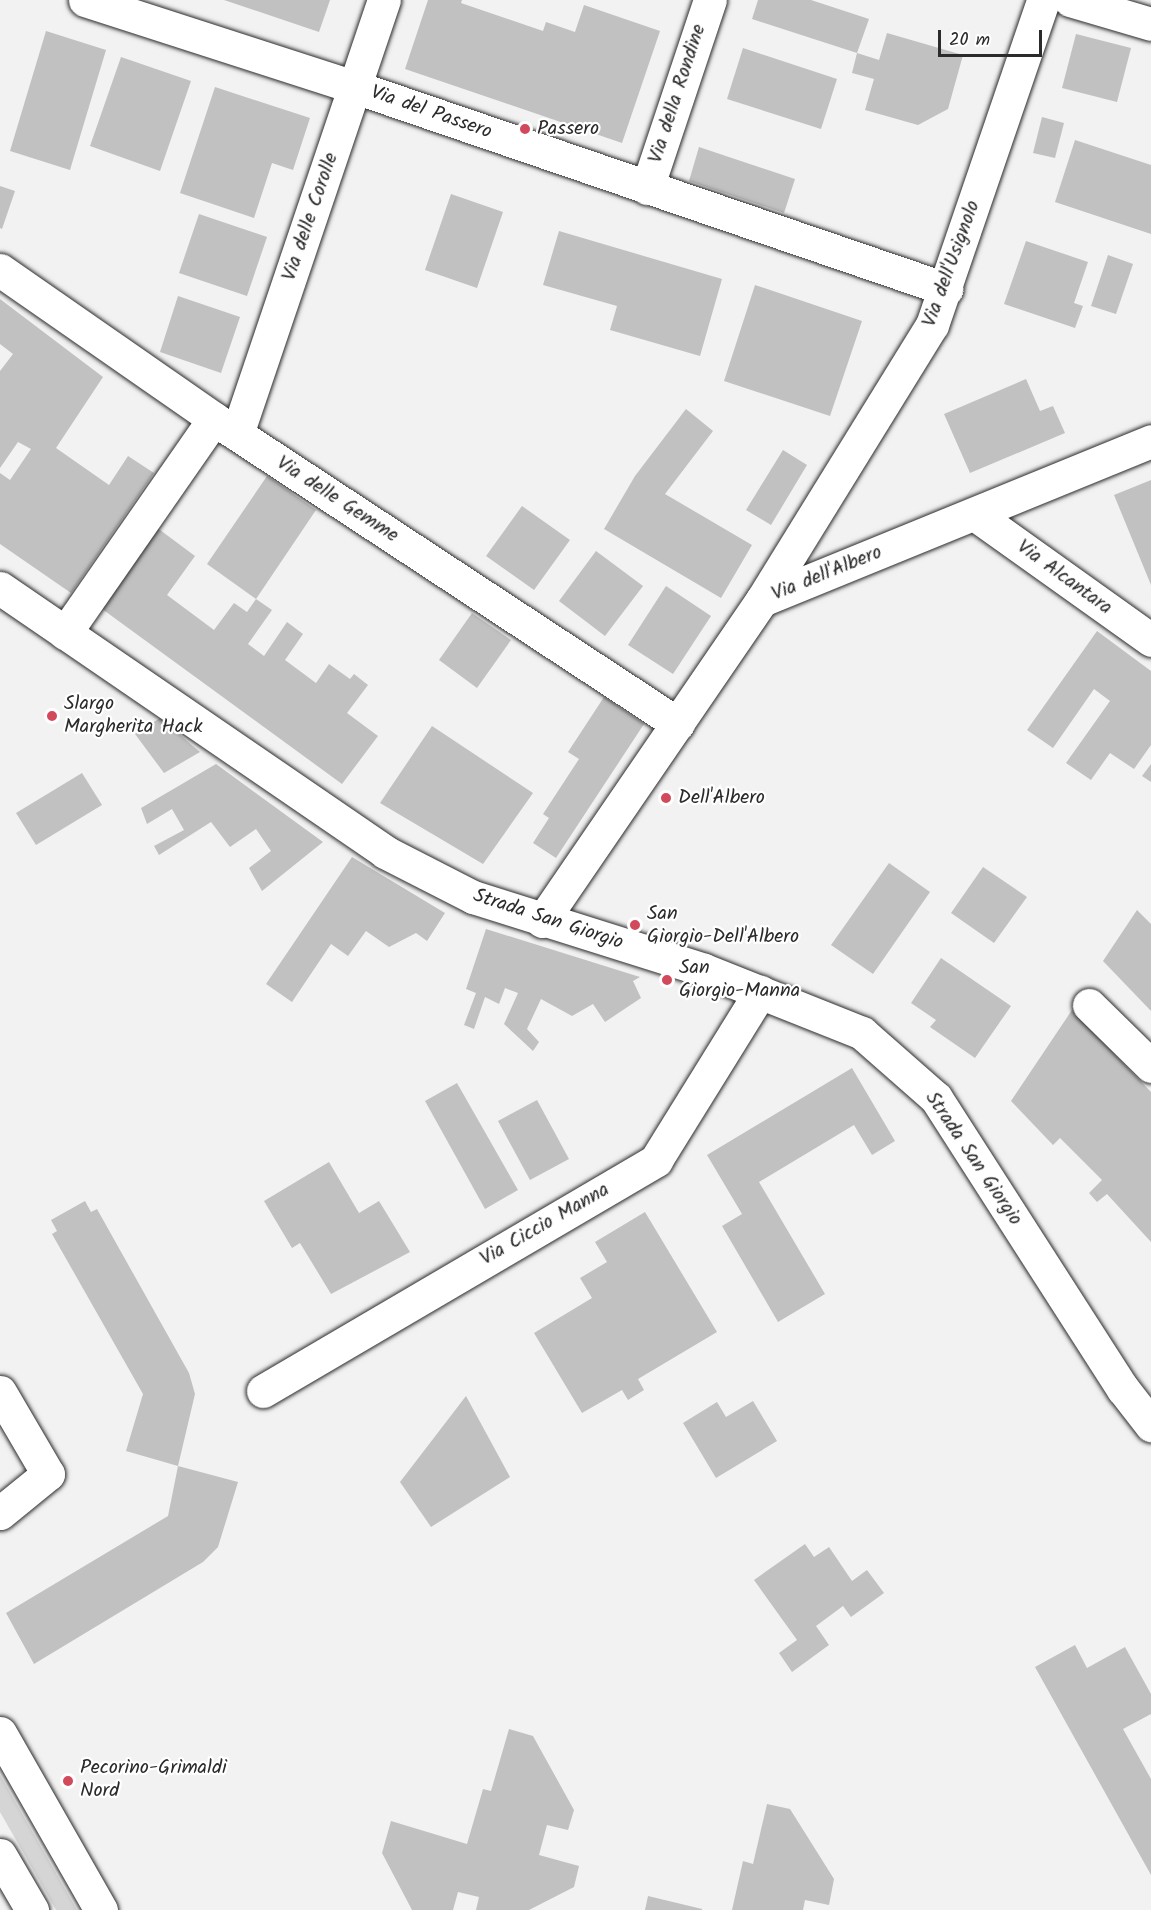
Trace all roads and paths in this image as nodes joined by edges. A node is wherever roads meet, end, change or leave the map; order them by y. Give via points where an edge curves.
1 (85, 0) edge
2 (384, 0) edge
3 (710, 0) edge
4 (1043, 0) edge
5 (1070, 0) edge
6 (1151, 24) edge
7 (355, 87) junction
8 (647, 188) junction
9 (0, 270) edge
10 (946, 289) junction
11 (225, 427) junction
12 (1151, 441) edge
13 (976, 515) junction
14 (0, 588) edge
15 (762, 600) junction
16 (65, 633) junction
17 (1151, 640) edge
18 (678, 724) junction
19 (542, 921) junction
20 (760, 992) junction
21 (1089, 1005) dead end
22 (1151, 1066) edge
23 (263, 1391) dead end
24 (0, 1392) edge
25 (1151, 1425) edge
26 (0, 1513) edge
27 (0, 1733) edge
28 (0, 1855) edge
29 (32, 1910) edge
30 (101, 1910) edge

1 - 7 street, Via del Passero
2 - 7 street, Via delle Corolle
3 - 8 street, Via della Rondine
4 - 10 street, Via dell'Usignolo
5 - 6 street
7 - 8 street, Via del Passero
7 - 11 street, Via delle Corolle
8 - 10 street, Via del Passero
9 - 11 street, Via delle Gemme
10 - 15 street, Via dell'Usignolo via 932,325
11 - 16 street, Via delle Corolle
11 - 18 street, Via delle Gemme
12 - 13 street, Via dell'Albero
13 - 15 street, Via dell'Albero
13 - 17 street, Via Alcantara
14 - 16 street, Strada San Giorgio
15 - 18 street, Via dell'Albero
16 - 19 street, Strada San Giorgio via 146,684 314,807 385,852 473,897
18 - 19 street, Via dell'Albero
19 - 20 street, Strada San Giorgio via 704,970
20 - 23 street, Via Ciccio Manna via 656,1160
20 - 25 street, Strada San Giorgio via 862,1033 936,1098 1123,1389
21 - 22 street
24 - 26 street via 48,1474
27 - 30 street
28 - 29 street

